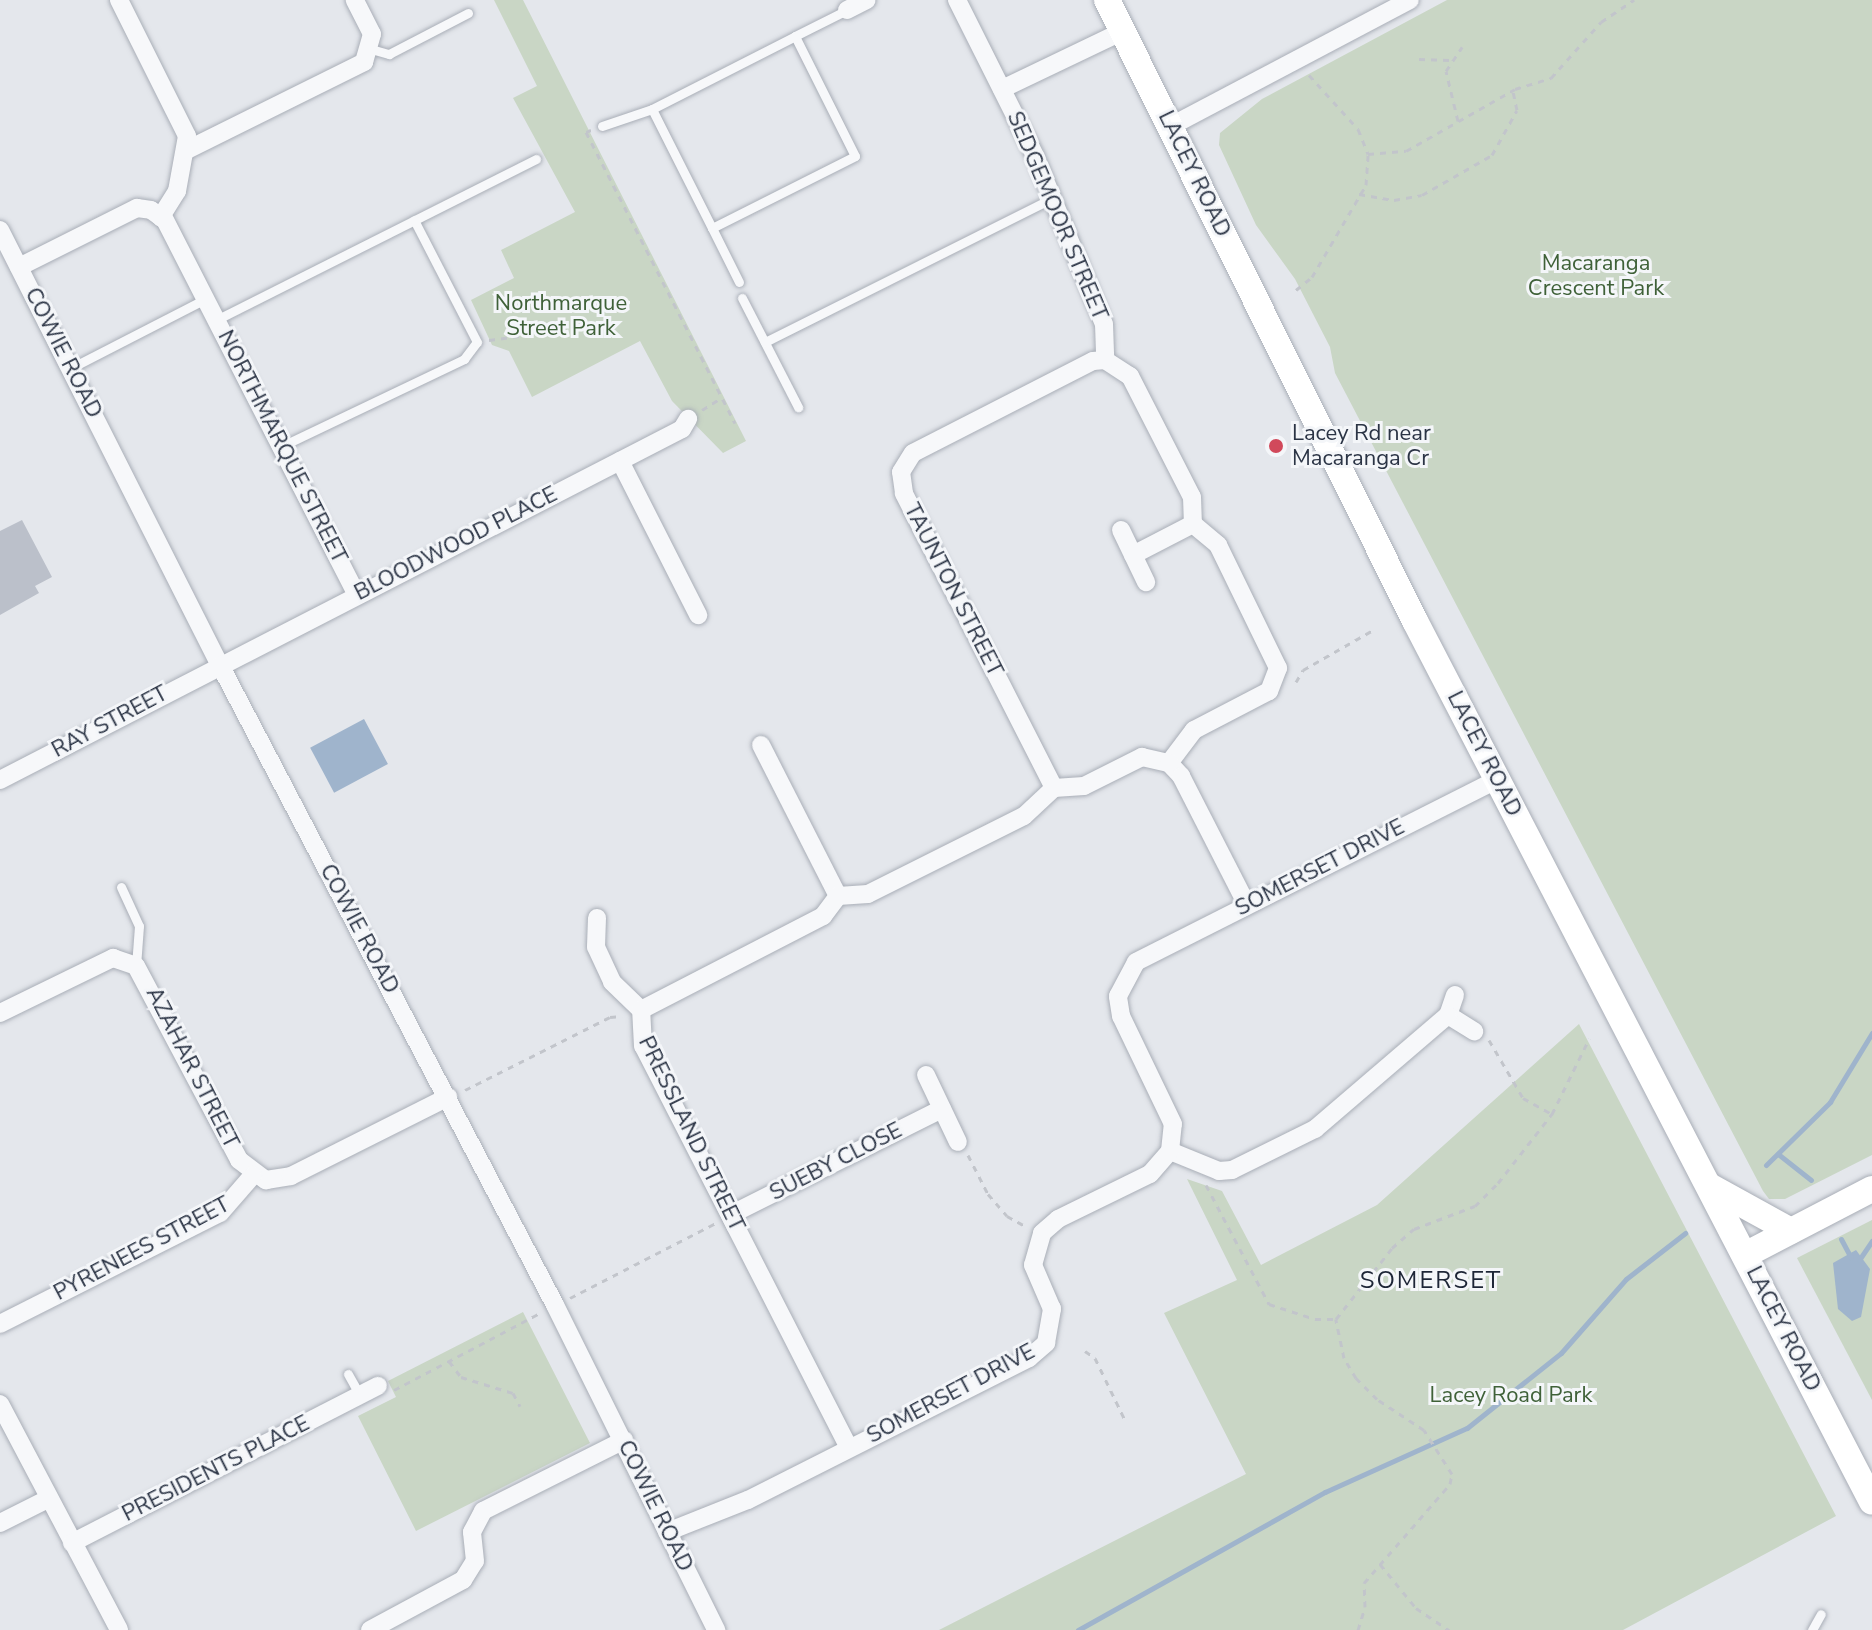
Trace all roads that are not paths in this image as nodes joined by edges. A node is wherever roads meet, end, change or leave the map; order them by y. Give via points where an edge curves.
1 (119, 0) edge
2 (355, 0) edge
3 (867, 0) edge
4 (957, 0) edge
5 (1107, 0) edge
6 (1410, 0) edge
7 (847, 10) joint
8 (468, 13) dead end
9 (1123, 31) junction
10 (795, 36) junction
11 (371, 49) junction
12 (1002, 89) junction
13 (652, 109) junction
14 (602, 126) road end
15 (1171, 126) junction
16 (187, 150) junction
17 (536, 159) dead end
18 (1051, 199) junction
19 (161, 217) junction
20 (414, 220) junction
21 (712, 228) junction
22 (0, 230) edge
23 (19, 267) junction
24 (739, 282) dead end
25 (207, 298) junction
26 (742, 298) dead end
27 (218, 319) junction
28 (765, 342) junction
29 (1105, 360) junction
30 (71, 368) junction
31 (798, 407) dead end
32 (688, 419) road end
33 (282, 446) junction
34 (620, 461) junction
35 (1193, 524) junction
36 (1121, 530) dead end
37 (1133, 555) junction
38 (1146, 582) dead end
39 (357, 595) junction
40 (698, 615) dead end
41 (220, 665) junction
42 (761, 745) dead end
43 (1169, 763) junction
44 (0, 780) edge
45 (1496, 780) junction
46 (1054, 788) junction
47 (121, 887) dead end
48 (838, 896) junction
49 (1247, 905) junction
50 (597, 918) dead end
51 (136, 966) junction
52 (1455, 995) dead end
53 (641, 1010) junction
54 (0, 1013) edge
55 (1448, 1015) junction
56 (1474, 1031) road end
57 (926, 1075) dead end
58 (456, 1094) junction
59 (942, 1109) junction
60 (958, 1142) road end
61 (1170, 1151) junction
62 (253, 1175) junction
63 (1711, 1187) junction
64 (1872, 1189) edge
65 (730, 1215) junction
66 (1791, 1231) junction
67 (1745, 1255) junction
68 (0, 1324) edge
69 (348, 1374) dead end
70 (378, 1386) road end
71 (360, 1396) junction
72 (0, 1404) edge
73 (624, 1440) junction
74 (849, 1448) junction
75 (48, 1499) junction
76 (1872, 1502) edge
77 (0, 1523) edge
78 (667, 1532) junction
79 (72, 1543) junction
80 (1821, 1614) dead end
81 (119, 1630) edge
82 (370, 1630) edge
83 (716, 1630) edge
84 (1812, 1630) edge

1 - 16 street via 187,136
2 - 11 street via 372,34
3 - 7 street
4 - 12 street, SEDGEMOOR STREET
5 - 9 street, LACEY ROAD
6 - 15 street
7 - 10 lane
8 - 11 lane via 389,54
9 - 12 street
9 - 15 street, LACEY ROAD
10 - 13 lane
10 - 21 lane via 855,156
11 - 16 street via 364,62
12 - 18 street, SEDGEMOOR STREET
13 - 14 lane
13 - 21 lane
15 - 45 street, LACEY ROAD
16 - 19 street via 177,191
17 - 20 lane
18 - 28 lane
18 - 29 street, SEDGEMOOR STREET via 1104,324
19 - 23 street via 137,208
19 - 25 street, NORTHMARQUE STREET via 173,230
20 - 27 lane
20 - 33 lane via 477,342 464,359
21 - 24 lane
22 - 23 street, COWIE ROAD
23 - 30 street, COWIE ROAD
25 - 27 street, NORTHMARQUE STREET
25 - 30 lane
26 - 28 lane
27 - 33 street, NORTHMARQUE STREET
28 - 31 lane
29 - 35 street via 1130,376 1192,497
29 - 46 street, TAUNTON STREET via 1093,361 913,453 901,472 904,493
30 - 41 street, COWIE ROAD
32 - 34 street, BLOODWOOD PLACE via 682,429
33 - 39 street, NORTHMARQUE STREET
34 - 39 street, BLOODWOOD PLACE
34 - 40 street
35 - 37 street
35 - 43 street via 1218,545 1278,668 1269,691 1194,730
36 - 37 street
37 - 38 street
39 - 41 street, BLOODWOOD PLACE
41 - 44 street, RAY STREET
41 - 58 street, COWIE ROAD
42 - 48 street
43 - 46 street via 1142,757 1084,786
43 - 49 street via 1181,776
45 - 49 street, SOMERSET DRIVE
45 - 63 street, LACEY ROAD
46 - 48 street via 1024,816 868,894
47 - 51 lane via 139,926
48 - 53 street, PRESSLAND STREET via 823,916
49 - 61 street, SOMERSET DRIVE via 1136,962 1123,980 1121,1016 1173,1124
50 - 53 street via 596,947 612,982
51 - 54 street, AZAHAR STREET via 113,958
51 - 62 street, AZAHAR STREET via 236,1155
52 - 55 street
53 - 65 street, PRESSLAND STREET via 643,1046
55 - 56 street
55 - 61 street via 1315,1129 1232,1170 1219,1171
57 - 59 street
58 - 62 street via 284,1179
58 - 73 street, COWIE ROAD
59 - 60 street
59 - 65 street, SUEBY CLOSE
61 - 74 street, SOMERSET DRIVE via 1150,1174 1058,1219 1042,1233 1033,1265 1052,1309 1046,1343 1029,1358
62 - 68 street, PYRENEES STREET via 220,1213
63 - 66 street
63 - 67 street, LACEY ROAD
64 - 66 street
65 - 74 street, PRESSLAND STREET
66 - 67 street
67 - 76 street, LACEY ROAD
69 - 71 lane
70 - 71 street, PRESIDENTS PLACE
71 - 79 street, PRESIDENTS PLACE
72 - 75 street
73 - 78 street, COWIE ROAD
73 - 82 street via 483,1511 472,1532 475,1561 463,1580
74 - 78 street, SOMERSET DRIVE via 737,1505
75 - 77 street
75 - 79 street
78 - 83 street, COWIE ROAD
79 - 81 street
80 - 84 lane

